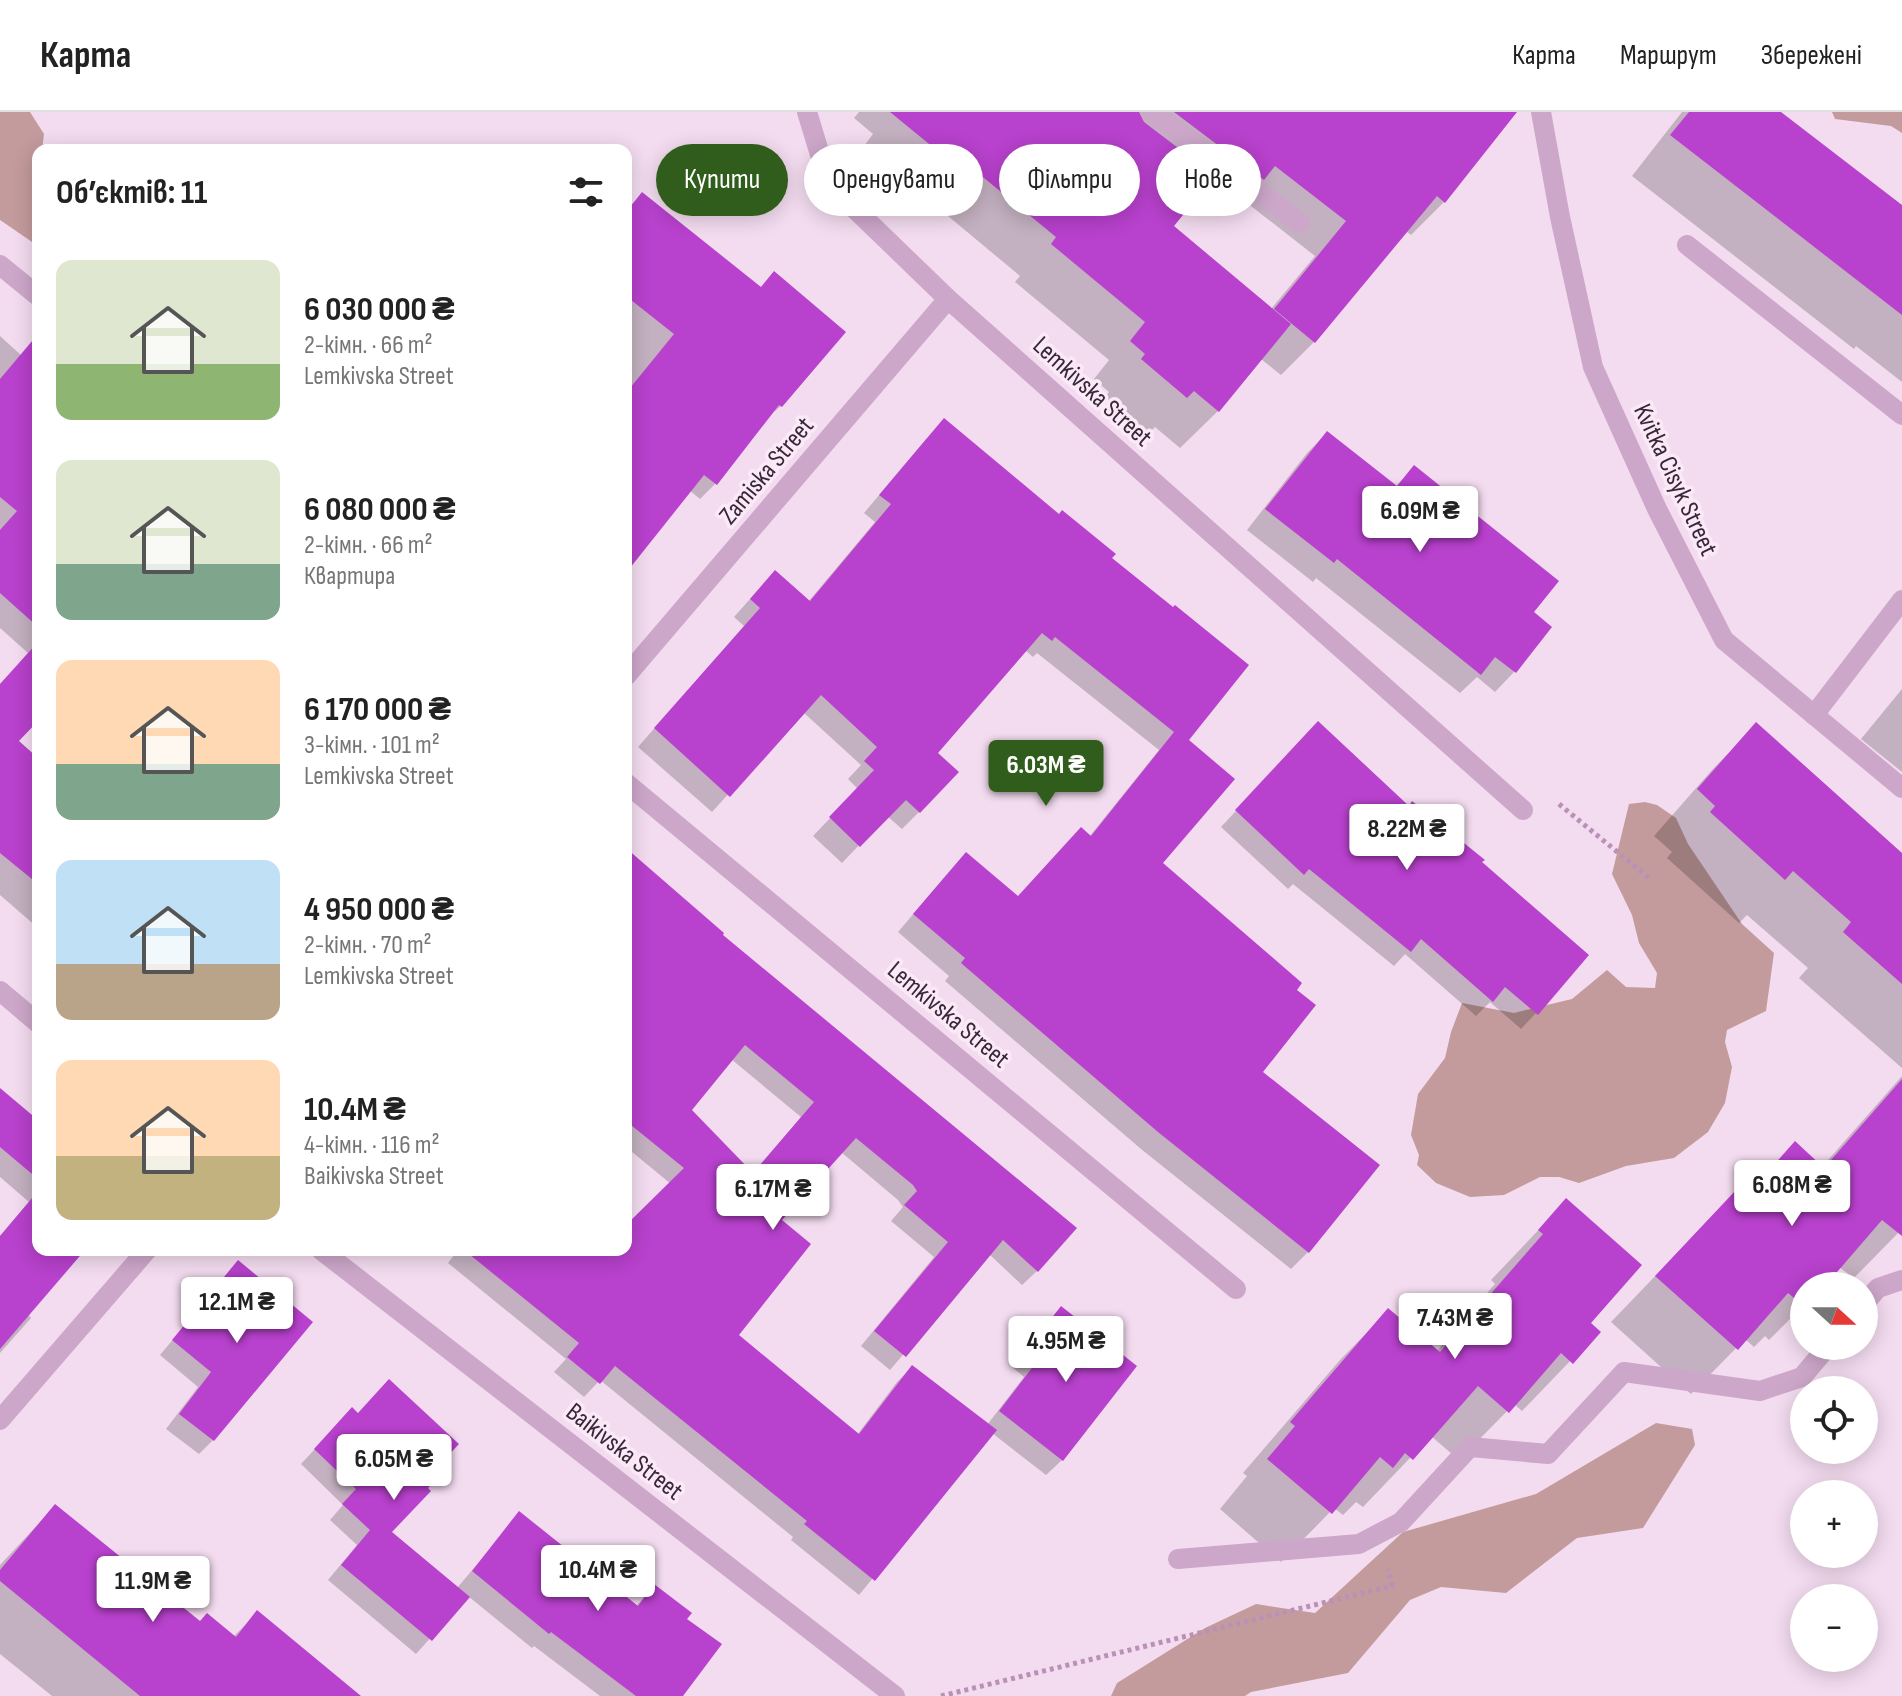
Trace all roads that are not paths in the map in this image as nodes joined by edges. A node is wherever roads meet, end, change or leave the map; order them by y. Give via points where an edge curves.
1 (807, 112) edge
2 (1152, 112) edge
3 (1541, 112) edge
4 (1300, 223) dead end
5 (1687, 245) dead end
6 (0, 265) edge
7 (32, 291) edge
8 (948, 299) junction
9 (1902, 415) edge
10 (1902, 600) edge
11 (632, 669) edge
12 (1814, 715) junction
13 (632, 788) edge
14 (1902, 788) edge
15 (1523, 810) road end
16 (0, 991) edge
17 (32, 1018) edge
18 (142, 1256) edge
19 (329, 1256) edge
20 (1902, 1280) edge
21 (1878, 1288) edge
22 (1236, 1289) dead end
23 (1816, 1360) edge
24 (0, 1420) edge
25 (1178, 1559) dead end
26 (895, 1696) edge

1 - 8 street, Lemkivska Street via 829,184
2 - 4 street
3 - 12 street, Kvitka Cisyk Street via 1593,367 1657,509 1724,640
5 - 9 street
6 - 7 street
8 - 11 street, Zamiska Street
8 - 15 street, Lemkivska Street
10 - 12 street
12 - 14 street, Kvitka Cisyk Street
13 - 22 street, Lemkivska Street
16 - 17 street
18 - 24 street
19 - 26 street, Baikivska Street
20 - 21 street
23 - 25 street via 1802,1377 1760,1391 1624,1372 1548,1454 1470,1447 1401,1522 1359,1544

